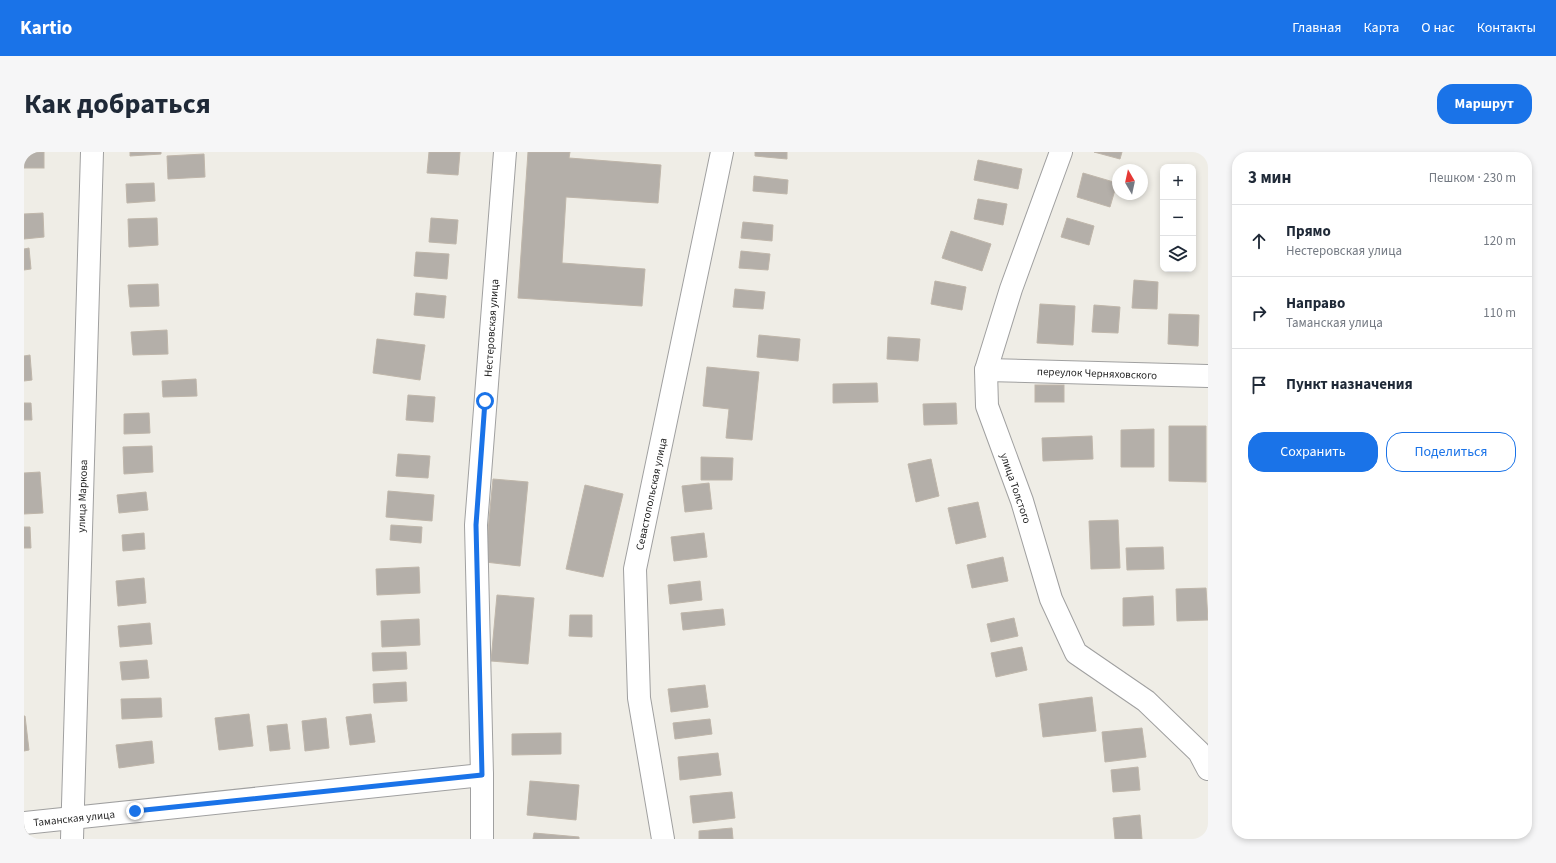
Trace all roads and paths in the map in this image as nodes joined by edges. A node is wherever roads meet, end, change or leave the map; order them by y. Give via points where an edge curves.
1 (92, 152) edge
2 (505, 152) edge
3 (722, 152) edge
4 (1061, 152) edge
5 (986, 370) junction
6 (1208, 376) edge
7 (1208, 769) edge
8 (482, 775) junction
9 (24, 823) edge
10 (72, 828) edge
11 (482, 839) edge
12 (663, 839) edge

1 - 10 street, улица Маркова
2 - 8 street, Нестеровская улица via 476,525
3 - 12 street, Севастопольская улица via 635,569 639,698
4 - 5 street, улица Толстого via 1011,289
5 - 6 street, переулок Черняховского
5 - 7 street, улица Толстого via 987,406 1022,501 1051,599 1076,653 1146,701 1199,752
8 - 10 street, Таманская улица
8 - 11 street, Нестеровская улица
9 - 10 street, Таманская улица

